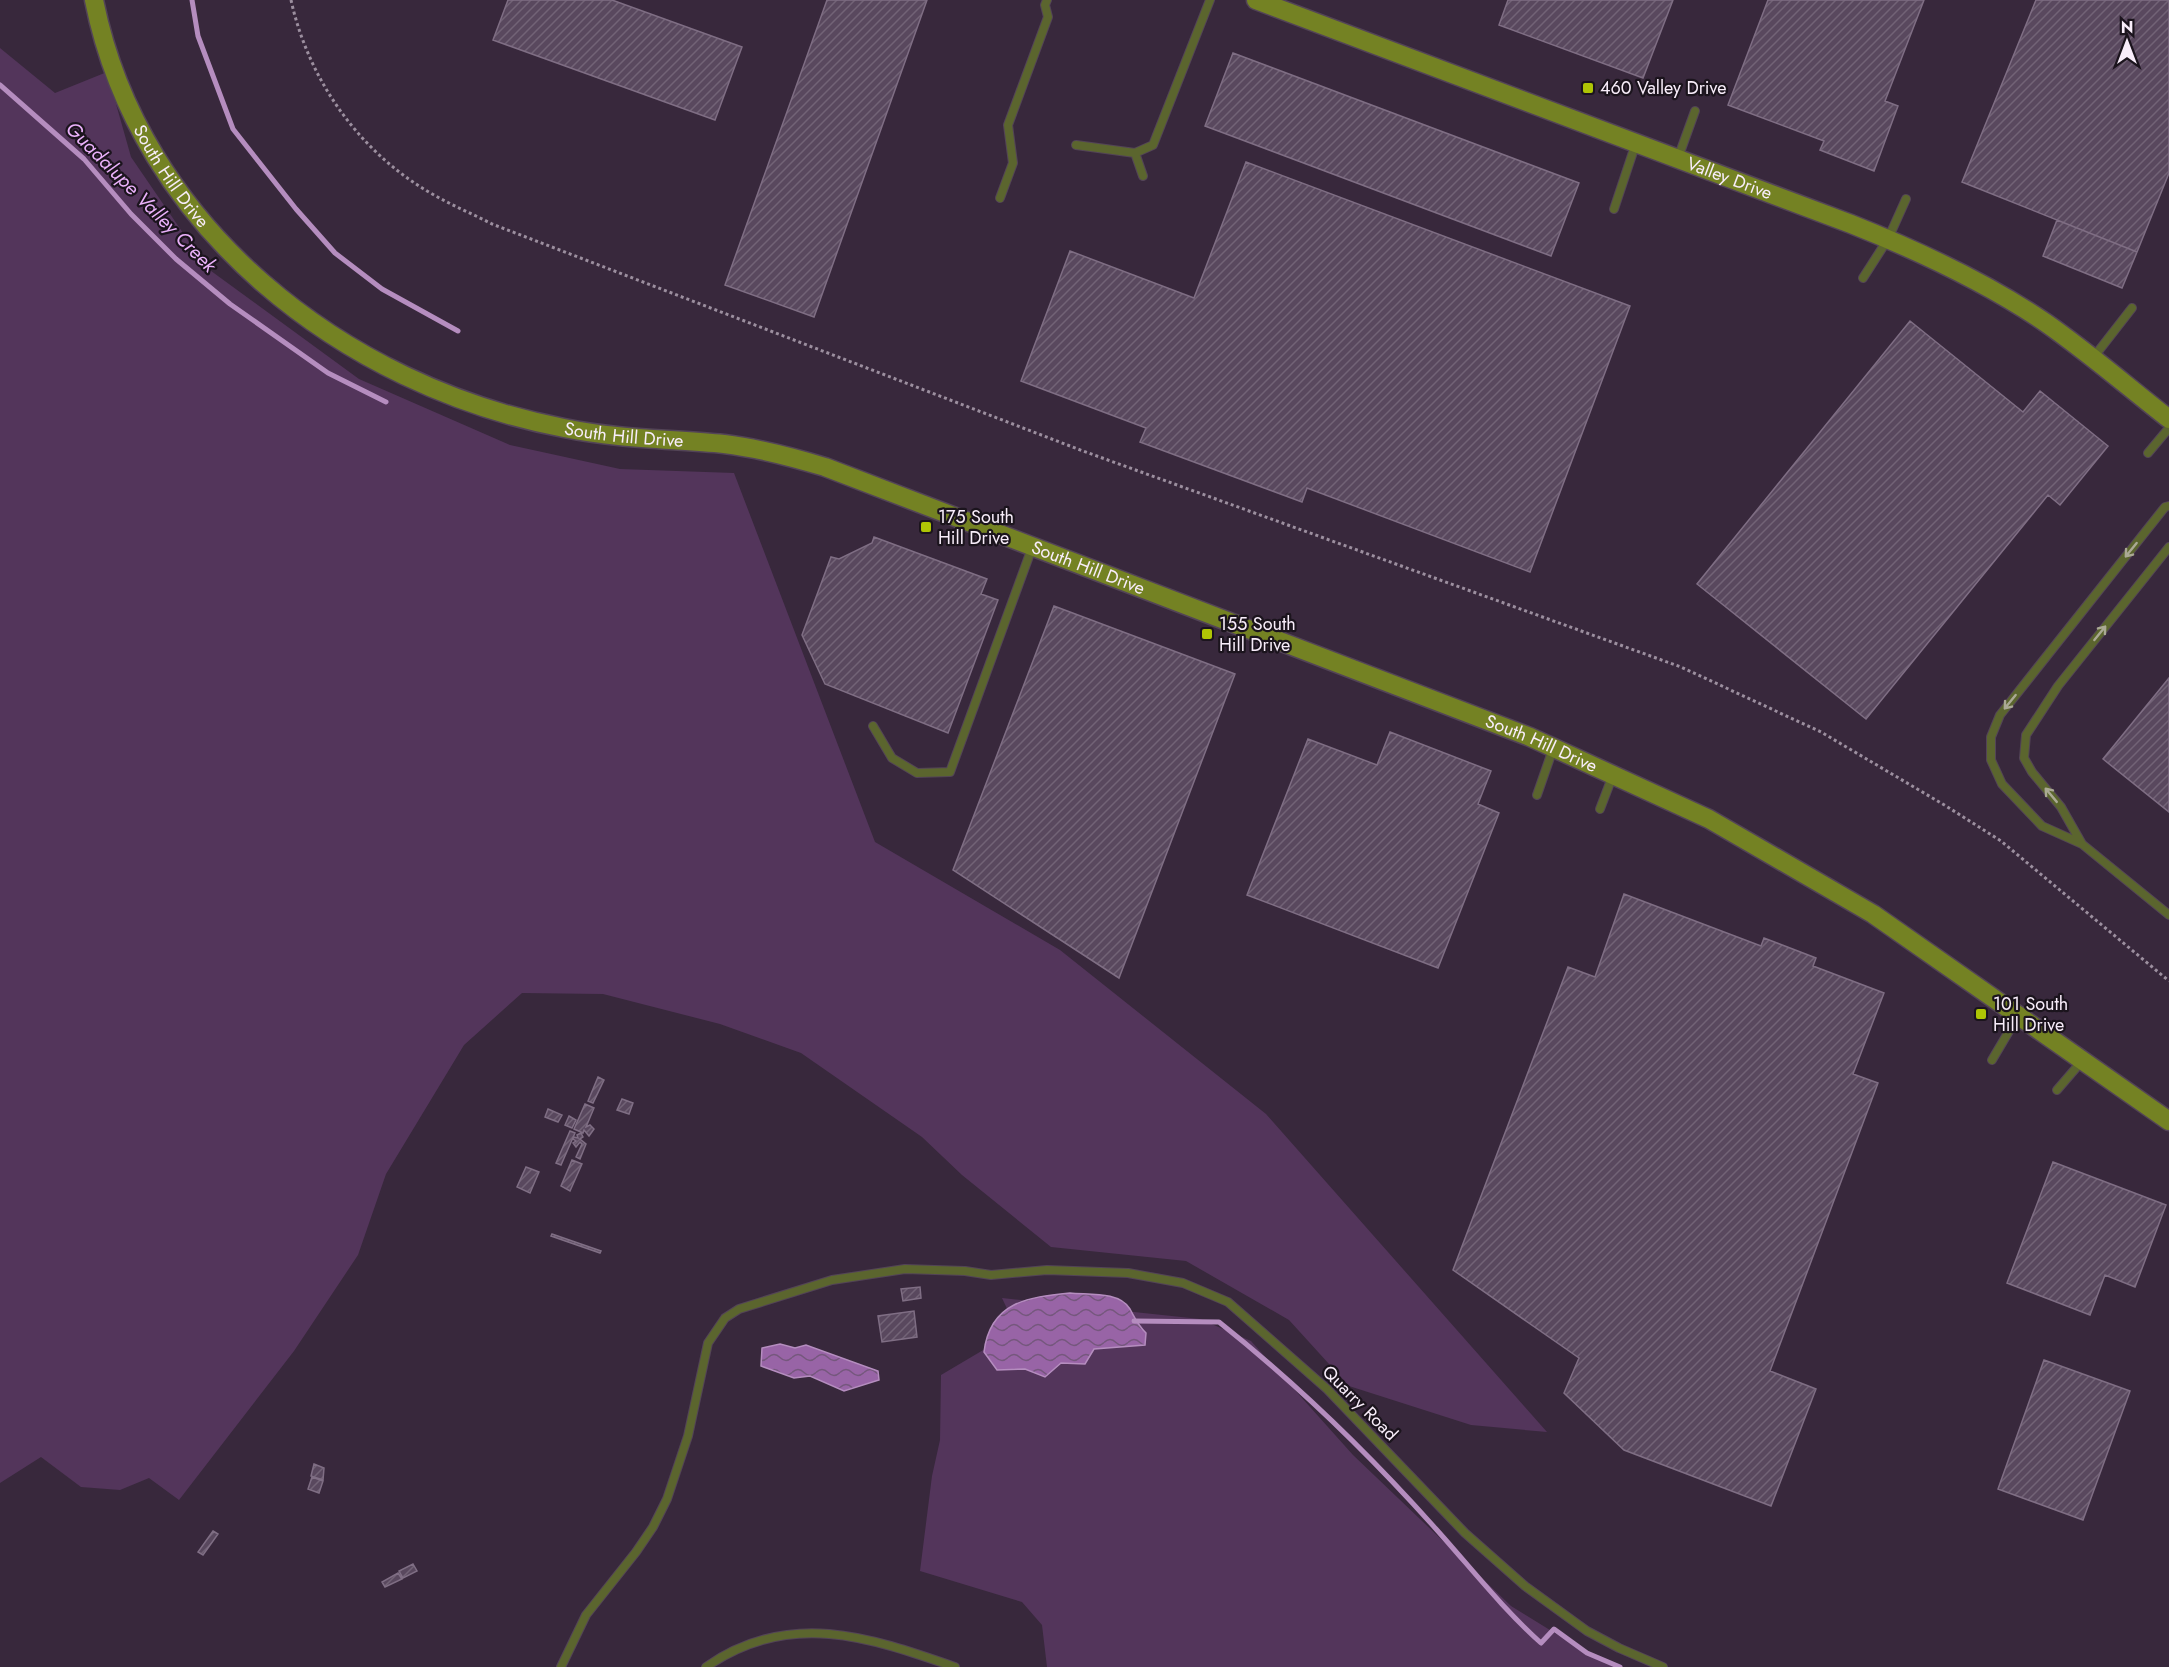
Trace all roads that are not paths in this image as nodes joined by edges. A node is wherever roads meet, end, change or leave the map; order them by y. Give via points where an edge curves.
1 (94, 0) edge
2 (1047, 0) edge
3 (1210, 0) edge
4 (1256, 0) edge
5 (1695, 111) dead end
6 (1636, 143) junction
7 (1076, 145) dead end
8 (1135, 153) junction
9 (1678, 159) junction
10 (1143, 176) dead end
11 (1000, 198) dead end
12 (1906, 199) dead end
13 (1614, 209) dead end
14 (1888, 239) junction
15 (1863, 278) dead end
16 (2132, 308) dead end
17 (2093, 358) junction
18 (2169, 419) edge
19 (2169, 428) edge
20 (2148, 453) dead end
21 (2169, 506) edge
22 (1032, 546) junction
23 (2169, 547) edge
24 (873, 726) dead end
25 (1554, 747) junction
26 (1614, 774) junction
27 (1537, 795) dead end
28 (1600, 809) dead end
29 (2082, 844) junction
30 (2169, 915) edge
31 (2019, 1014) junction
32 (2083, 1059) junction
33 (1992, 1060) dead end
34 (2057, 1090) dead end
35 (2169, 1120) edge
36 (561, 1667) edge
37 (706, 1667) edge
38 (955, 1667) edge
39 (1663, 1667) edge

1 - 22 street, South Hill Drive via 127,103 179,193 243,267 339,339 411,378 505,414 594,433 726,444 795,458
2 - 11 lane via 1048,17 1008,125 1013,163
3 - 8 lane via 1153,145
4 - 6 street, Valley Drive
5 - 9 lane
6 - 9 street, Valley Drive
6 - 13 lane
7 - 8 lane
8 - 10 lane
9 - 14 street, Valley Drive
12 - 14 lane
14 - 15 lane
14 - 17 street, Valley Drive via 1995,291
16 - 17 lane
17 - 18 street, Valley Drive
19 - 20 lane
21 -> 29 lane via 2000,715 1991,737 1991,760 2002,784 2042,826
22 - 24 lane via 950,772 917,773 892,758
22 - 25 street, South Hill Drive
29 -> 23 lane via 2061,807 2024,758 2026,735 2058,686
25 - 26 street, South Hill Drive
25 - 27 lane
26 - 28 lane
26 - 31 street, South Hill Drive via 1709,819 1814,879 1873,914
29 - 30 lane
31 - 32 street, South Hill Drive
31 - 33 lane
32 - 34 lane
32 - 35 street, South Hill Drive
36 - 39 lane, Quarry Road via 586,1615 653,1527 667,1499 688,1436 708,1343 725,1318 739,1309 832,1280 868,1272 938,1269 991,1275 1047,1270 1128,1273 1183,1282 1228,1302 1327,1389 1465,1533 1518,1580 1587,1631
37 - 38 lane via 746,1645 803,1633 846,1634 887,1643

